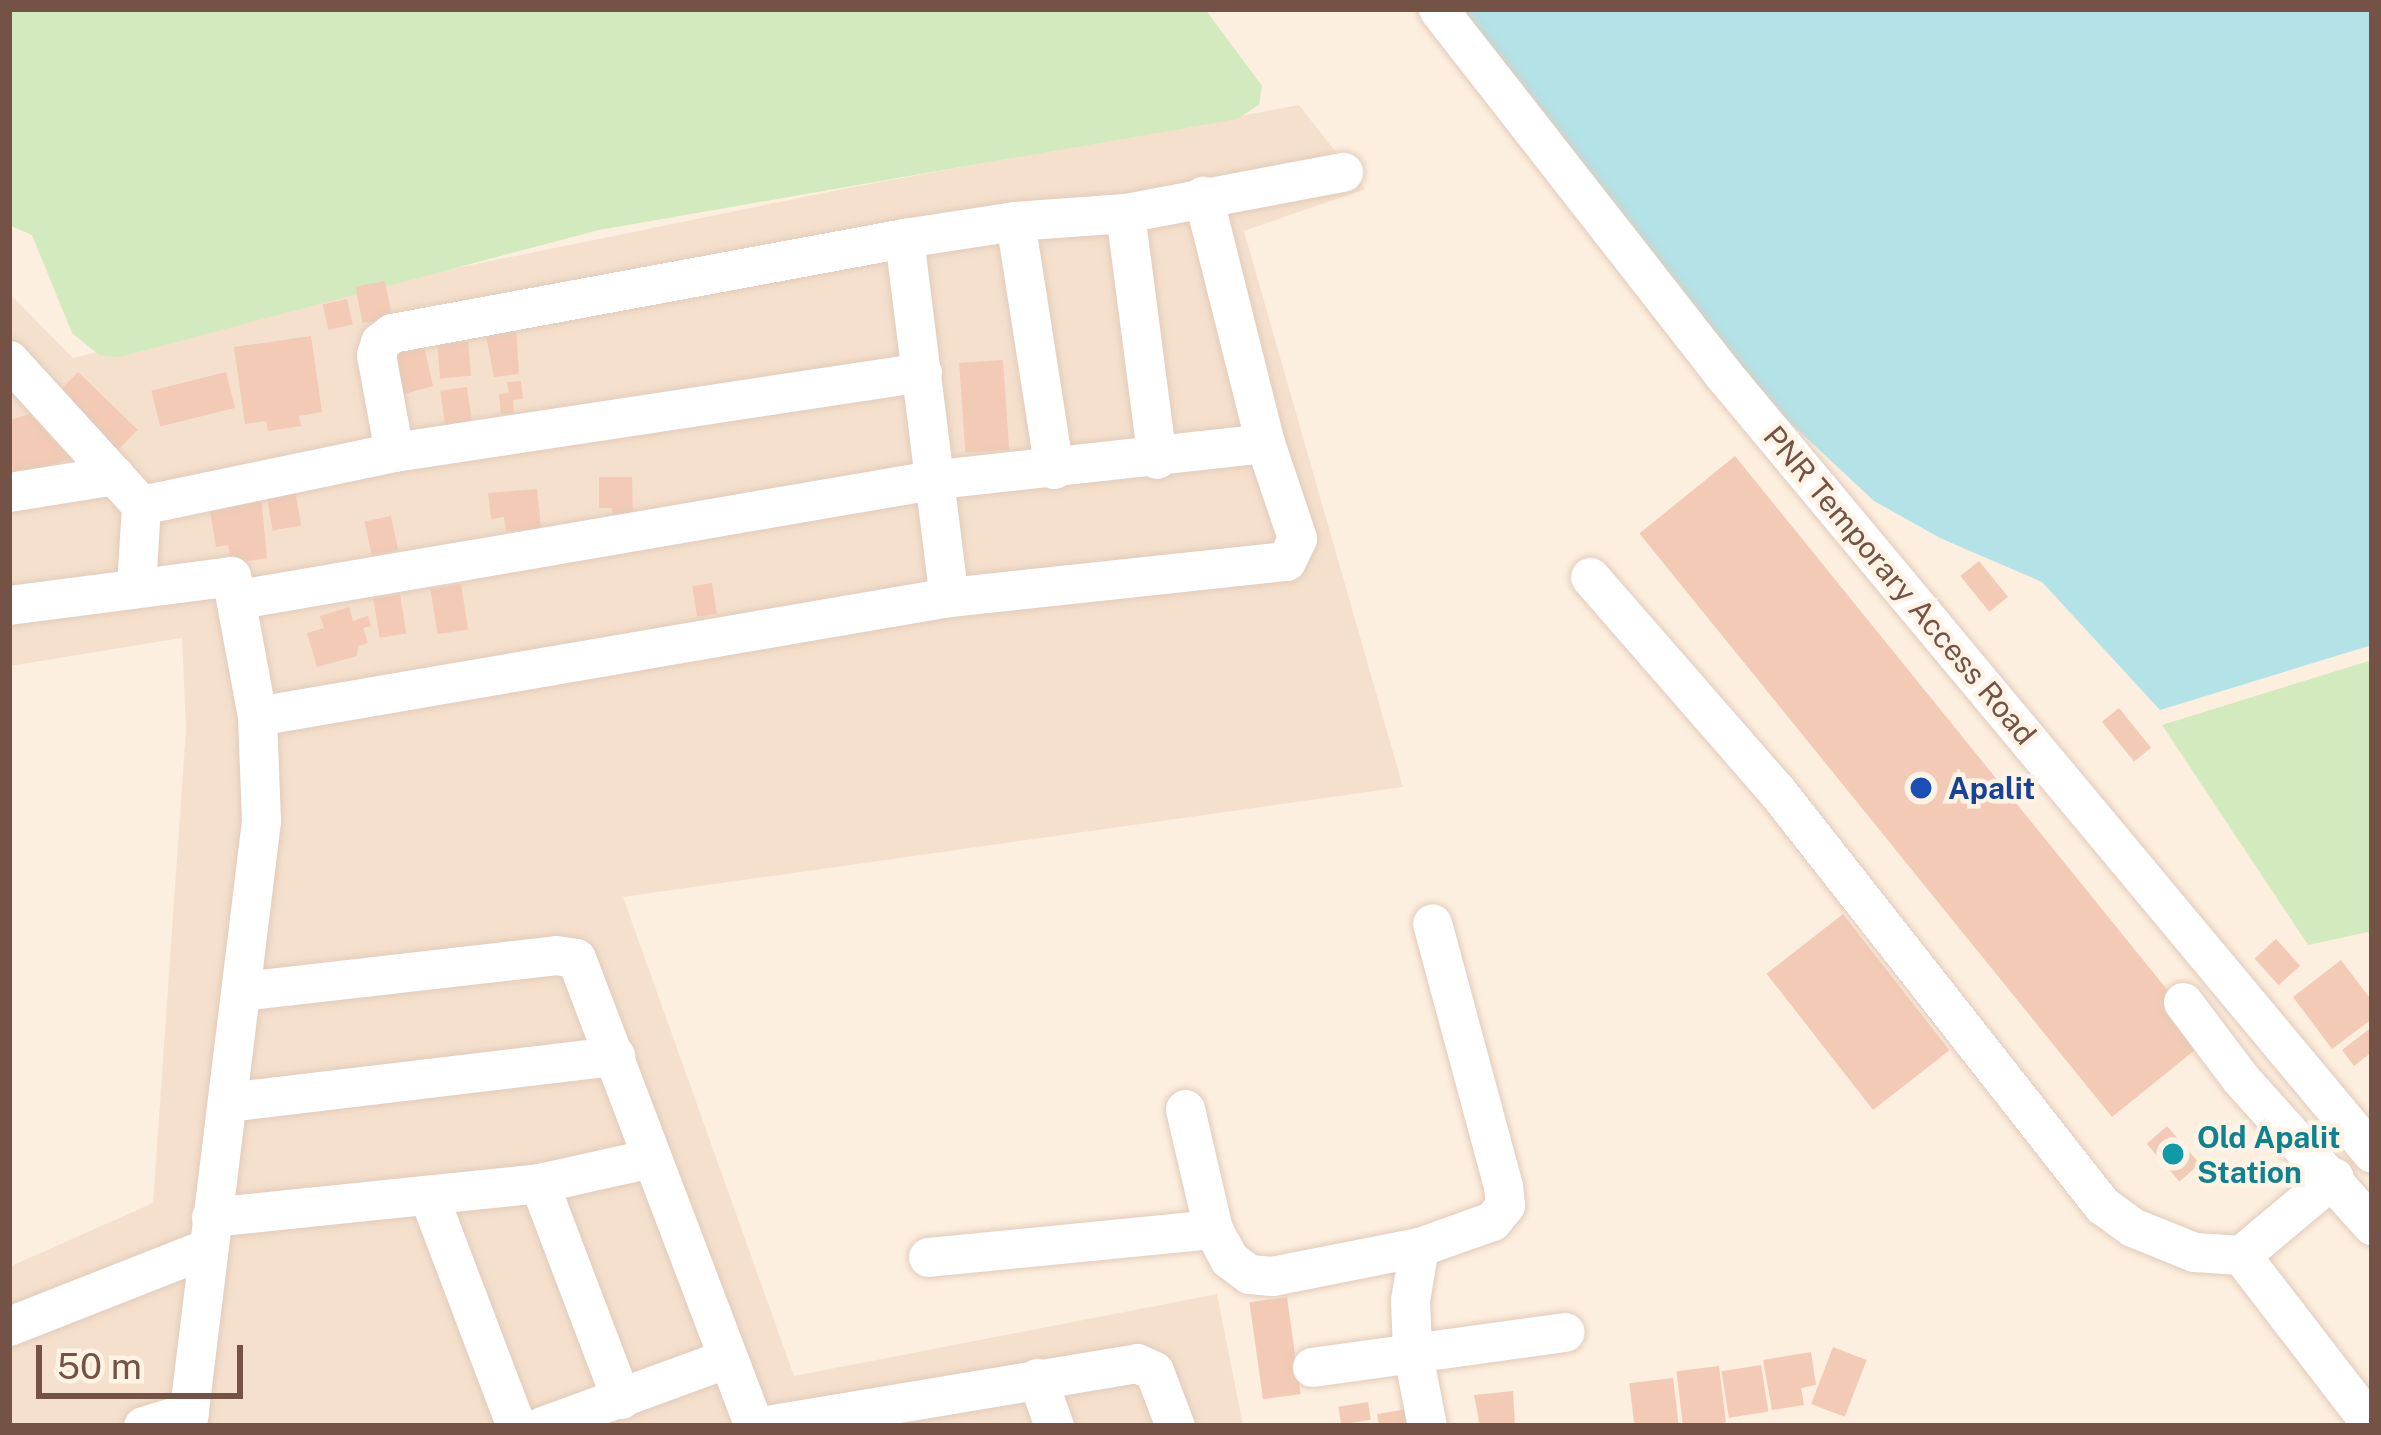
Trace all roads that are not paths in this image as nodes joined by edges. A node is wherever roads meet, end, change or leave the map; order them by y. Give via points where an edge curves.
1 (1438, 9) edge
2 (1343, 172) dead end
3 (1203, 196) junction
4 (1125, 212) junction
5 (1016, 221) junction
6 (904, 238) junction
7 (9, 361) edge
8 (922, 372) junction
9 (1265, 443) junction
10 (394, 452) junction
11 (1157, 459) junction
12 (1054, 470) junction
13 (938, 479) junction
14 (128, 490) junction
15 (9, 492) edge
16 (1590, 577) dead end
17 (136, 586) junction
18 (949, 597) junction
19 (239, 599) junction
20 (9, 605) edge
21 (257, 716) junction
22 (1432, 923) dead end
23 (242, 992) junction
24 (2183, 1002) dead end
25 (615, 1056) junction
26 (227, 1102) junction
27 (1186, 1108) dead end
28 (2372, 1153) edge
29 (651, 1158) junction
30 (2334, 1177) junction
31 (539, 1183) junction
32 (429, 1197) junction
33 (2372, 1225) edge
34 (1213, 1229) junction
35 (209, 1233) junction
36 (1419, 1247) junction
37 (2241, 1255) junction
38 (928, 1256) dead end
39 (9, 1326) edge
40 (1565, 1332) dead end
41 (1412, 1349) junction
42 (728, 1358) junction
43 (1312, 1367) dead end
44 (1036, 1378) junction
45 (621, 1399) junction
46 (188, 1419) edge
47 (2372, 1425) edge
48 (143, 1426) edge
49 (516, 1426) edge
50 (542, 1426) edge
51 (758, 1426) edge
52 (1054, 1426) edge
53 (1175, 1426) edge
54 (1427, 1426) edge

1 - 28 street, PNR Temporary Access Road via 1723,374
2 - 3 street
3 - 4 street
3 - 9 street
4 - 5 street
4 - 11 street
5 - 6 street
5 - 12 street
6 - 8 street
6 - 10 street via 392,333 376,355
7 - 14 street
8 - 10 street
8 - 13 street
9 - 11 street
9 - 18 street via 1298,538 1286,561
10 - 14 street
11 - 12 street
12 - 13 street
13 - 18 street
13 - 19 street
14 - 15 street
14 - 17 street
16 - 37 street via 1776,790 2102,1205 2194,1252
17 - 19 street via 231,575
17 - 20 street
18 - 21 street
19 - 21 street
21 - 23 street via 261,821
22 - 36 street via 1505,1205 1492,1221
23 - 25 street via 576,958
23 - 26 street
24 - 30 street via 2240,1078
25 - 26 street
25 - 29 street
26 - 35 street
27 - 34 street
29 - 31 street
29 - 42 street
30 - 33 street
30 - 37 street
31 - 32 street
31 - 45 street
32 - 35 street
32 - 49 street
34 - 36 street via 1229,1259 1249,1274
34 - 38 street
35 - 39 street
35 - 46 street
36 - 41 street
37 - 47 street
40 - 41 street
41 - 43 street
41 - 54 street
42 - 45 street
42 - 51 street
44 - 51 street
44 - 52 street
44 - 53 street via 1137,1363 1154,1371
45 - 50 street
46 - 48 street

